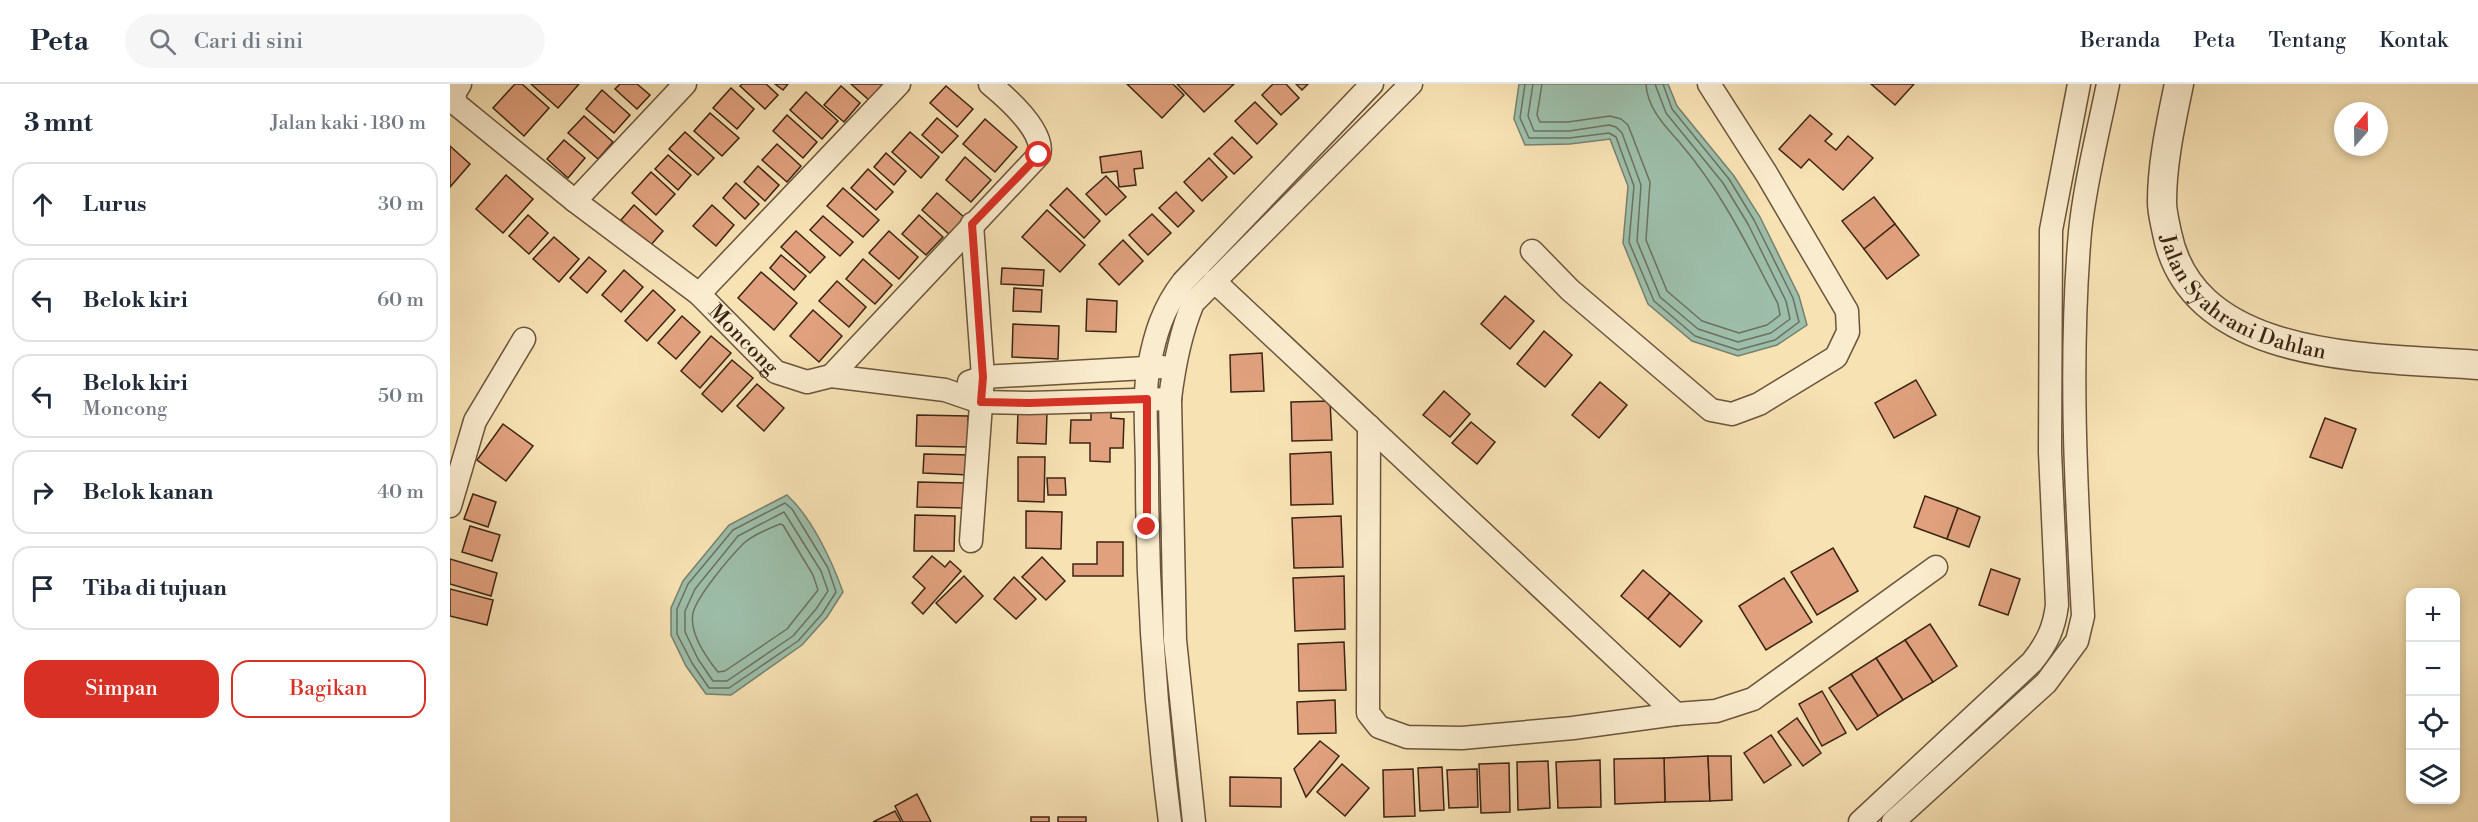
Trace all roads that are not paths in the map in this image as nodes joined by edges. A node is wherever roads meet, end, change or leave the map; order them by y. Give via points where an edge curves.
1 (685, 84) edge
2 (899, 84) edge
3 (990, 84) edge
4 (1372, 84) edge
5 (1411, 84) edge
6 (1709, 84) edge
7 (2079, 84) edge
8 (2108, 84) edge
9 (2179, 84) edge
10 (458, 94) edge
11 (575, 201) junction
12 (972, 224) junction
13 (1532, 251) dead end
14 (1214, 281) junction
15 (699, 294) junction
16 (524, 339) dead end
17 (2478, 365) edge
18 (1174, 366) junction
19 (1148, 368) junction
20 (831, 376) junction
21 (983, 377) junction
22 (945, 390) junction
23 (1147, 399) junction
24 (1170, 399) junction
25 (981, 402) junction
26 (1369, 426) junction
27 (450, 506) edge
28 (970, 541) dead end
29 (1936, 567) dead end
30 (1676, 714) junction
31 (1170, 822) edge
32 (1194, 822) edge
33 (1860, 822) edge
34 (1893, 822) edge

1 - 11 street
2 - 15 street
3 - 12 street via 1021,113 1041,148 1039,155
4 - 19 street via 1170,298 1160,319
5 - 14 street
6 - 13 street via 1847,310 1848,332 1836,357 1759,404 1732,414 1711,410 1570,290
7 - 33 street via 2051,230 2050,452 2057,605 2054,626 2032,662
8 - 34 street via 2080,233 2073,399 2083,616 2077,641 2046,683
9 - 17 street, Jalan Syahrani Dahlan via 2162,204 2172,255 2190,288 2224,318 2273,340 2328,353
10 - 11 street, Moncong
11 - 15 street, Moncong
12 - 20 street
12 - 21 street
14 - 18 street via 1193,303
14 - 26 street
15 - 20 street, Moncong via 776,372 807,382
16 - 27 street via 475,422
18 - 19 street
18 - 24 street
19 - 21 street
19 - 23 street
20 - 22 street, Moncong
21 - 22 street
21 - 25 street
22 - 25 street, Moncong
23 - 24 street, Moncong
23 - 25 street, Moncong
23 - 31 street via 1151,641
24 - 32 street via 1175,640
25 - 28 street
26 - 30 street
26 - 30 street via 1368,713 1379,727 1407,737 1462,738
29 - 30 street via 1753,699 1716,711

